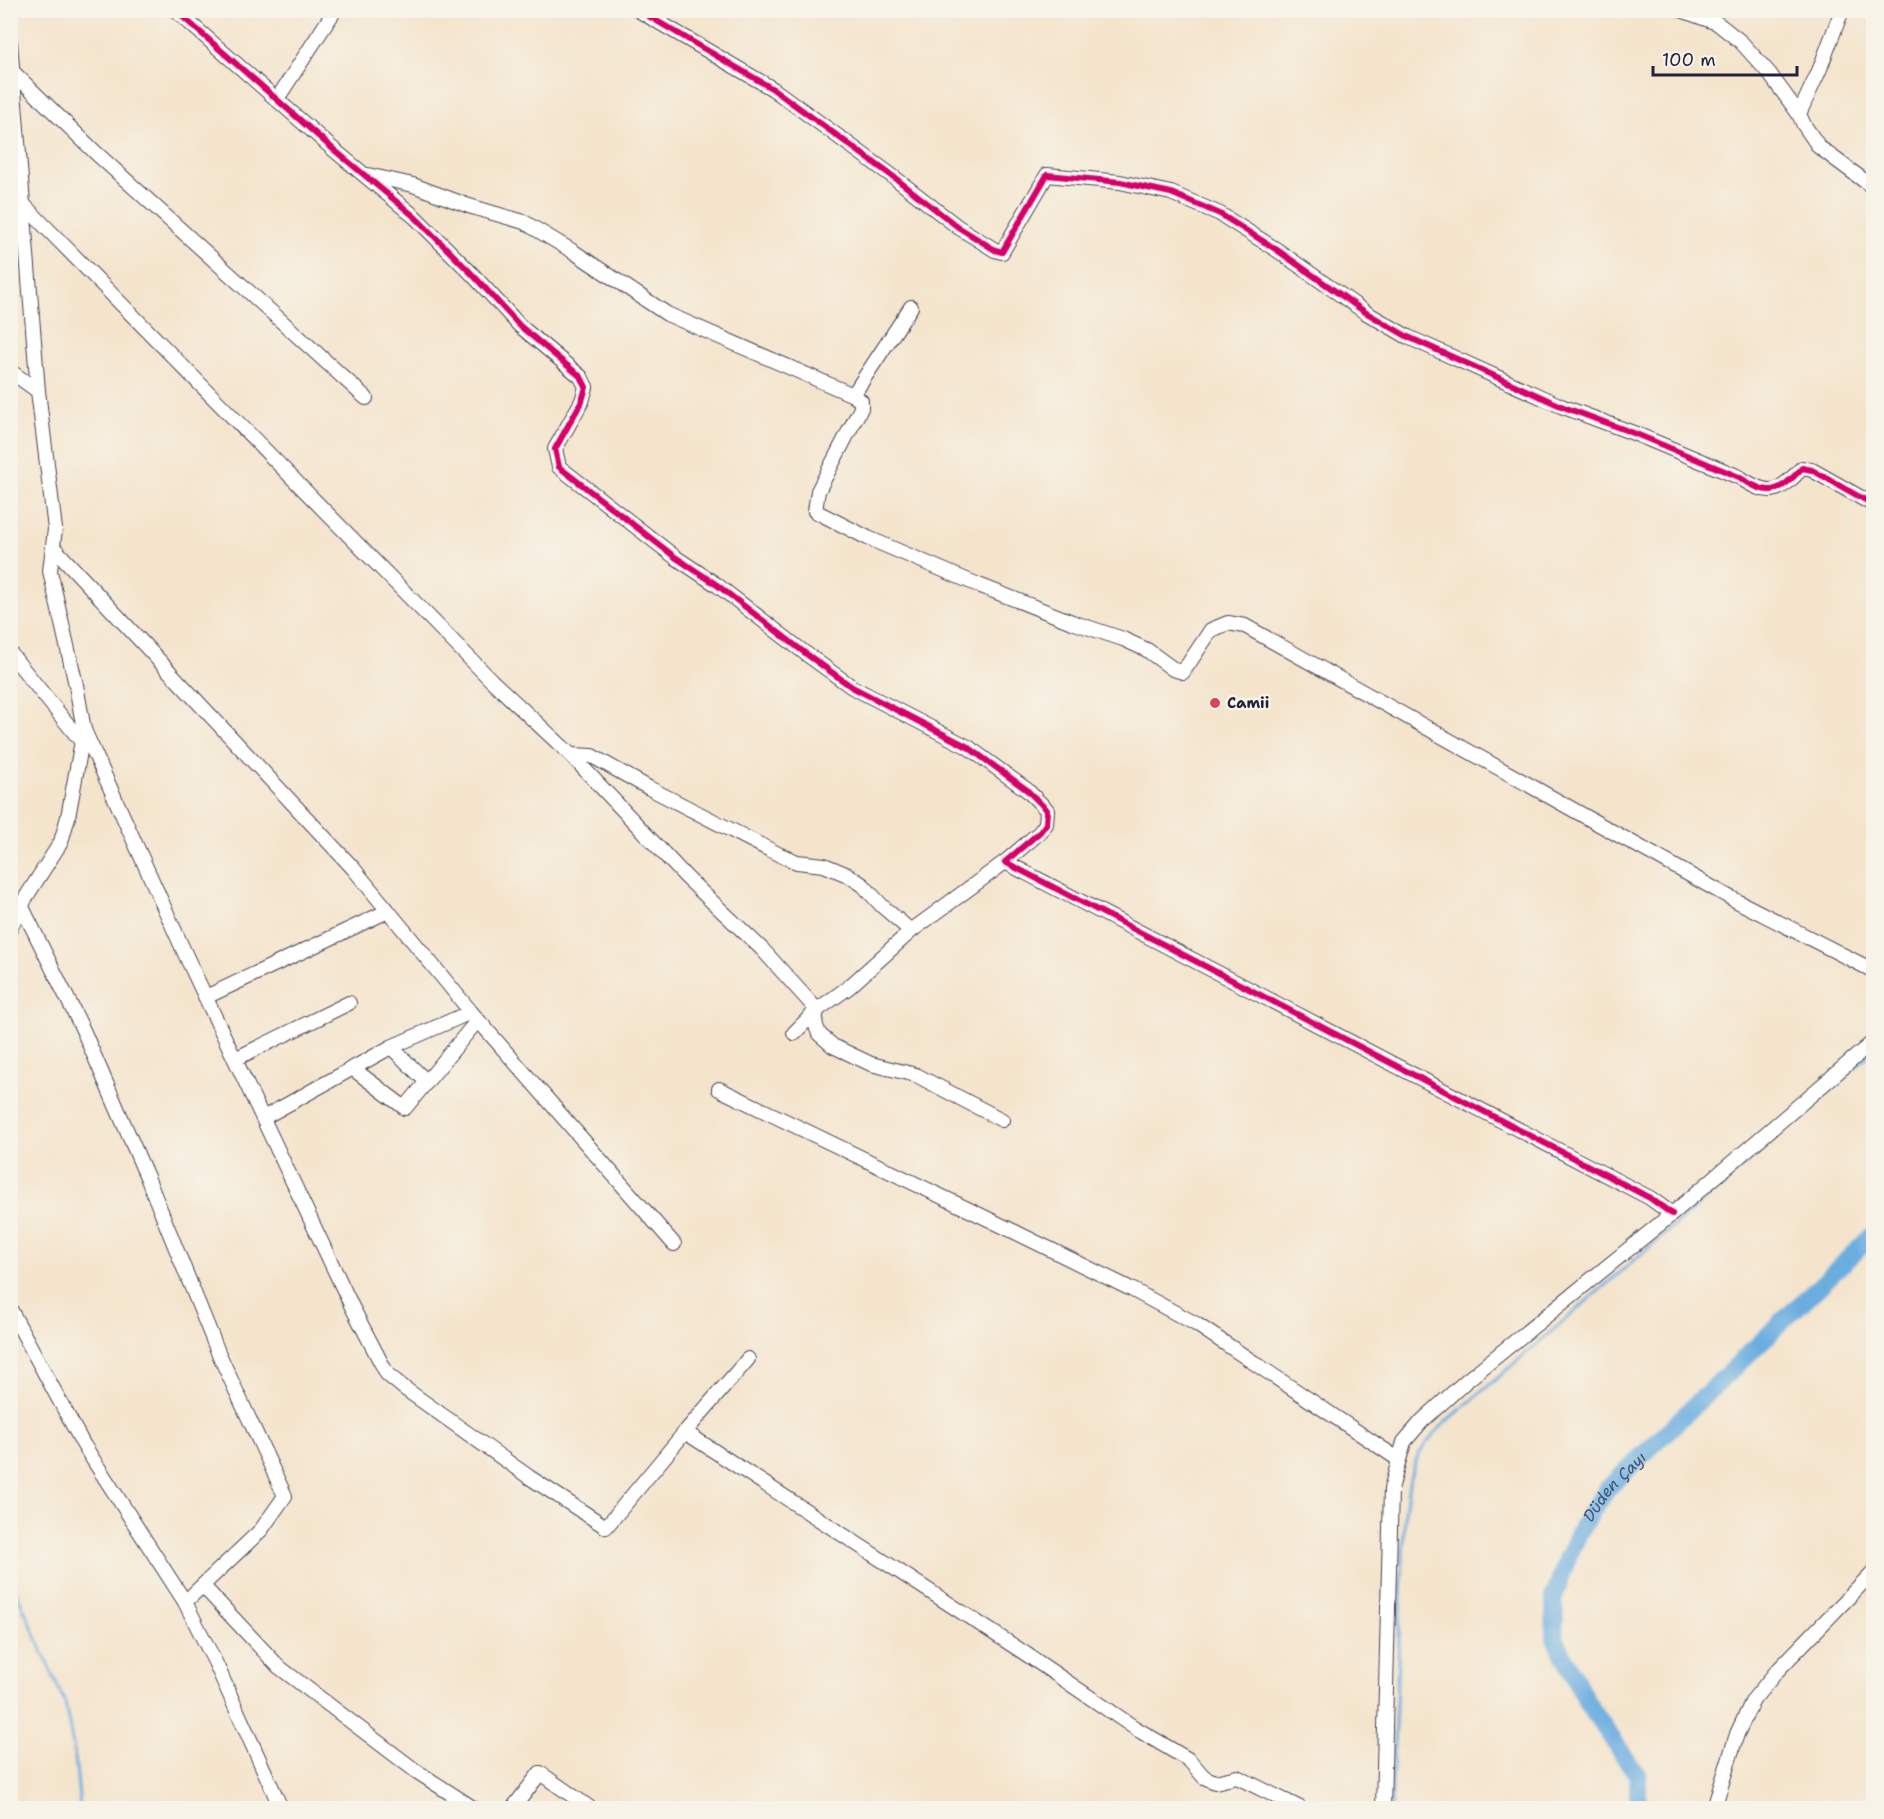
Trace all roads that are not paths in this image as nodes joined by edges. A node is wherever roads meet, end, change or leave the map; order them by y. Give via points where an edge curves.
1 (175, 10) edge
2 (335, 10) edge
3 (639, 10) edge
4 (1682, 10) edge
5 (1842, 10) edge
6 (662, 16) edge
7 (10, 42) edge
8 (14, 73) junction
9 (277, 99) junction
10 (1799, 114) junction
11 (363, 173) junction
12 (1874, 188) edge
13 (24, 205) junction
14 (911, 307) dead end
15 (10, 371) edge
16 (38, 391) junction
17 (853, 395) junction
18 (366, 398) dead end
19 (1874, 505) edge
20 (53, 548) junction
21 (10, 653) edge
22 (83, 736) junction
23 (571, 755) junction
24 (1005, 862) junction
25 (22, 907) junction
26 (388, 911) junction
27 (10, 929) edge
28 (911, 931) junction
29 (1874, 971) edge
30 (206, 997) junction
31 (350, 1003) dead end
32 (817, 1010) junction
33 (474, 1016) junction
34 (794, 1033) dead end
35 (1874, 1041) edge
36 (391, 1047) junction
37 (235, 1059) junction
38 (352, 1068) junction
39 (427, 1082) junction
40 (719, 1089) dead end
41 (263, 1118) junction
42 (1002, 1120) dead end
43 (1672, 1214) junction
44 (674, 1244) dead end
45 (10, 1309) edge
46 (748, 1359) dead end
47 (685, 1432) junction
48 (1398, 1460) junction
49 (1874, 1571) edge
50 (203, 1586) junction
51 (185, 1602) junction
52 (281, 1809) edge
53 (473, 1809) edge
54 (513, 1809) edge
55 (590, 1809) edge
56 (1300, 1809) edge
57 (1383, 1809) edge
58 (1714, 1809) edge

1 - 9 street
2 - 9 street
3 - 6 street
4 - 10 street via 1717,23 1741,42
5 - 10 street
6 - 19 street via 773,89 958,227 995,250 1002,252 1047,175 1120,182 1171,193 1220,214 1408,337 1561,406 1738,477 1753,487 1769,491 1786,486 1802,468
7 - 8 street
8 - 13 street
8 - 18 street via 96,153
9 - 11 street
10 - 12 street via 1819,147
11 - 17 street via 524,222 668,314
11 - 24 street via 415,217 520,326 581,377 586,387 582,401 555,449 560,467 852,687 968,747 1027,790 1047,810 1046,824 1040,832
13 - 16 street
13 - 23 street via 484,672
14 - 17 street
15 - 16 street
16 - 20 street via 55,529
17 - 29 street via 861,401 861,408 818,491 815,511 976,584 1147,650 1183,672 1211,630 1228,623 1245,626 1731,898
20 - 22 street via 50,571 76,685
20 - 26 street via 353,868
21 - 22 street
22 - 25 street via 61,842
22 - 30 street
23 - 28 street via 592,756 780,855 838,869 863,885
23 - 32 street
24 - 28 street
24 - 43 street via 1650,1198
25 - 27 street
25 - 50 street via 83,1030 218,1352 285,1496 261,1530
26 - 30 street
26 - 33 street
28 - 32 street
30 - 37 street
31 - 37 street
32 - 34 street
32 - 42 street via 815,1023 819,1034 834,1046 871,1064 916,1074
33 - 36 street
33 - 39 street
33 - 44 street
35 - 43 street
36 - 38 street
36 - 39 street
37 - 41 street
38 - 39 street via 405,1108
38 - 41 street
40 - 48 street via 1196,1324
41 - 47 street via 352,1307 387,1374 404,1388 528,1477 606,1527
43 - 48 street via 1466,1381 1416,1428 1404,1442
45 - 51 street via 83,1444
46 - 47 street
47 - 56 street via 1189,1760 1204,1777 1215,1782 1237,1777
48 - 57 street via 1391,1489
49 - 58 street via 1753,1700 1737,1734
50 - 51 street
50 - 53 street via 279,1667 416,1771
51 - 52 street
54 - 55 street via 540,1773

